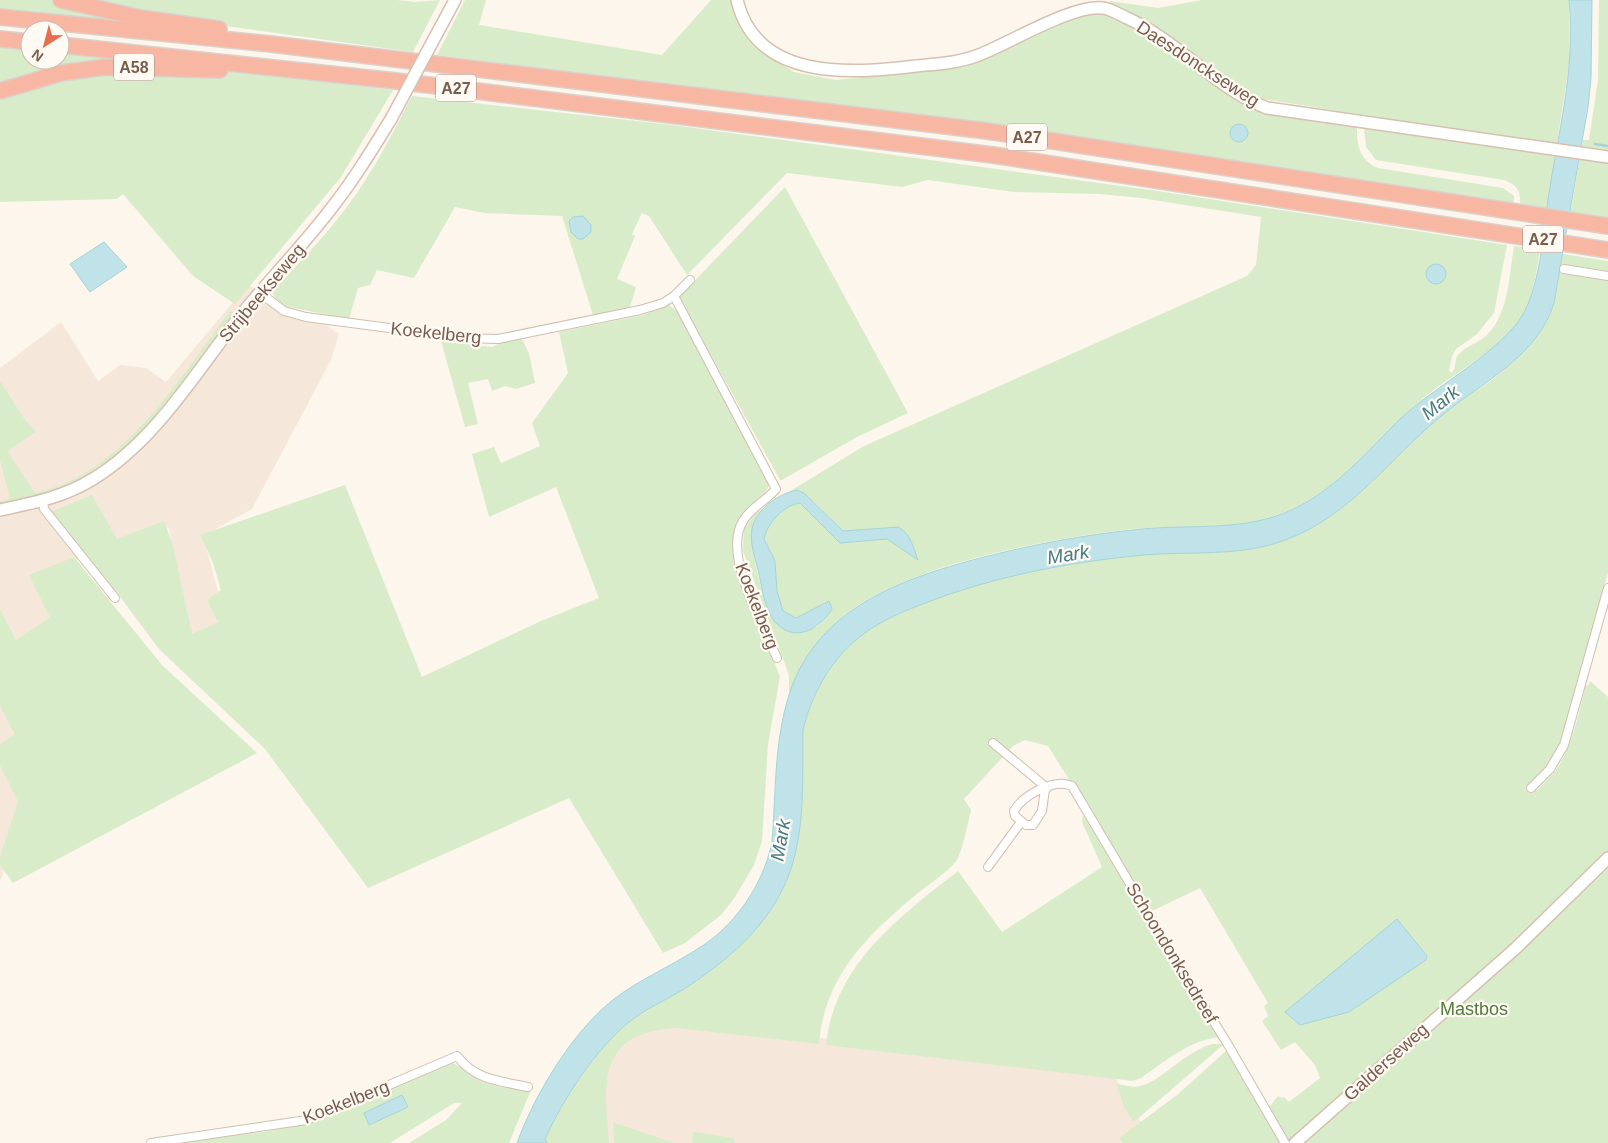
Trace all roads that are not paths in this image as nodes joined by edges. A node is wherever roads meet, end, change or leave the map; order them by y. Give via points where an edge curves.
1 (61, 0) edge
2 (455, 0) edge
3 (737, 0) edge
4 (1102, 4) edge
5 (0, 17) edge
6 (0, 40) edge
7 (20, 41) edge
8 (271, 44) junction
9 (70, 46) edge
10 (270, 67) junction
11 (0, 91) edge
12 (1608, 157) edge
13 (1608, 226) edge
14 (1608, 250) edge
15 (1564, 268) dead end
16 (1608, 276) edge
17 (690, 280) dead end
18 (259, 292) junction
19 (674, 296) junction
20 (43, 501) junction
21 (0, 510) edge
22 (1608, 588) edge
23 (115, 598) dead end
24 (777, 658) dead end
25 (992, 743) dead end
26 (1046, 788) junction
27 (1531, 788) dead end
28 (1022, 822) junction
29 (1608, 858) edge
30 (988, 867) dead end
31 (528, 1087) dead end
32 (151, 1143) edge
33 (1285, 1143) edge
34 (1296, 1143) edge

1 - 8 highway via 141,18 232,30
2 - 18 street, Strijbeekseweg, bridge via 391,118 331,210
3 - 4 street, Daesdonckseweg via 742,18 756,39 782,58 818,67 871,71 962,61 1073,13
4 - 12 street, Daesdonckseweg via 1149,29 1242,97 1267,108
5 - 8 highway, A27
6 - 7 highway
8 - 13 highway, A27 via 987,131
9 - 10 highway, A27
10 - 11 highway, A58 via 216,70 105,67 60,73
10 - 14 highway, A27 via 992,154
15 - 16 street
17 - 19 street, Koekelberg
18 - 19 street, Koekelberg via 284,311 306,317 479,339 498,339 601,319 663,303
18 - 20 street, Strijbeekseweg via 178,398 129,453 93,479
19 - 24 street, Koekelberg via 776,489 744,520 736,539 736,551
20 - 21 street, Strijbeekseweg
20 - 23 street via 44,509
22 - 27 street via 1564,746 1550,769
25 - 26 street
26 - 28 street via 1042,811 1036,821 1029,826
26 - 28 street, Schoondonksedreef via 1025,798 1015,808 1013,814
26 - 33 street, Schoondonksedreef via 1063,784 1072,786
28 - 30 street
29 - 34 street, Galderseweg via 1516,948
31 - 32 street, Koekelberg via 476,1075 457,1056 307,1120

